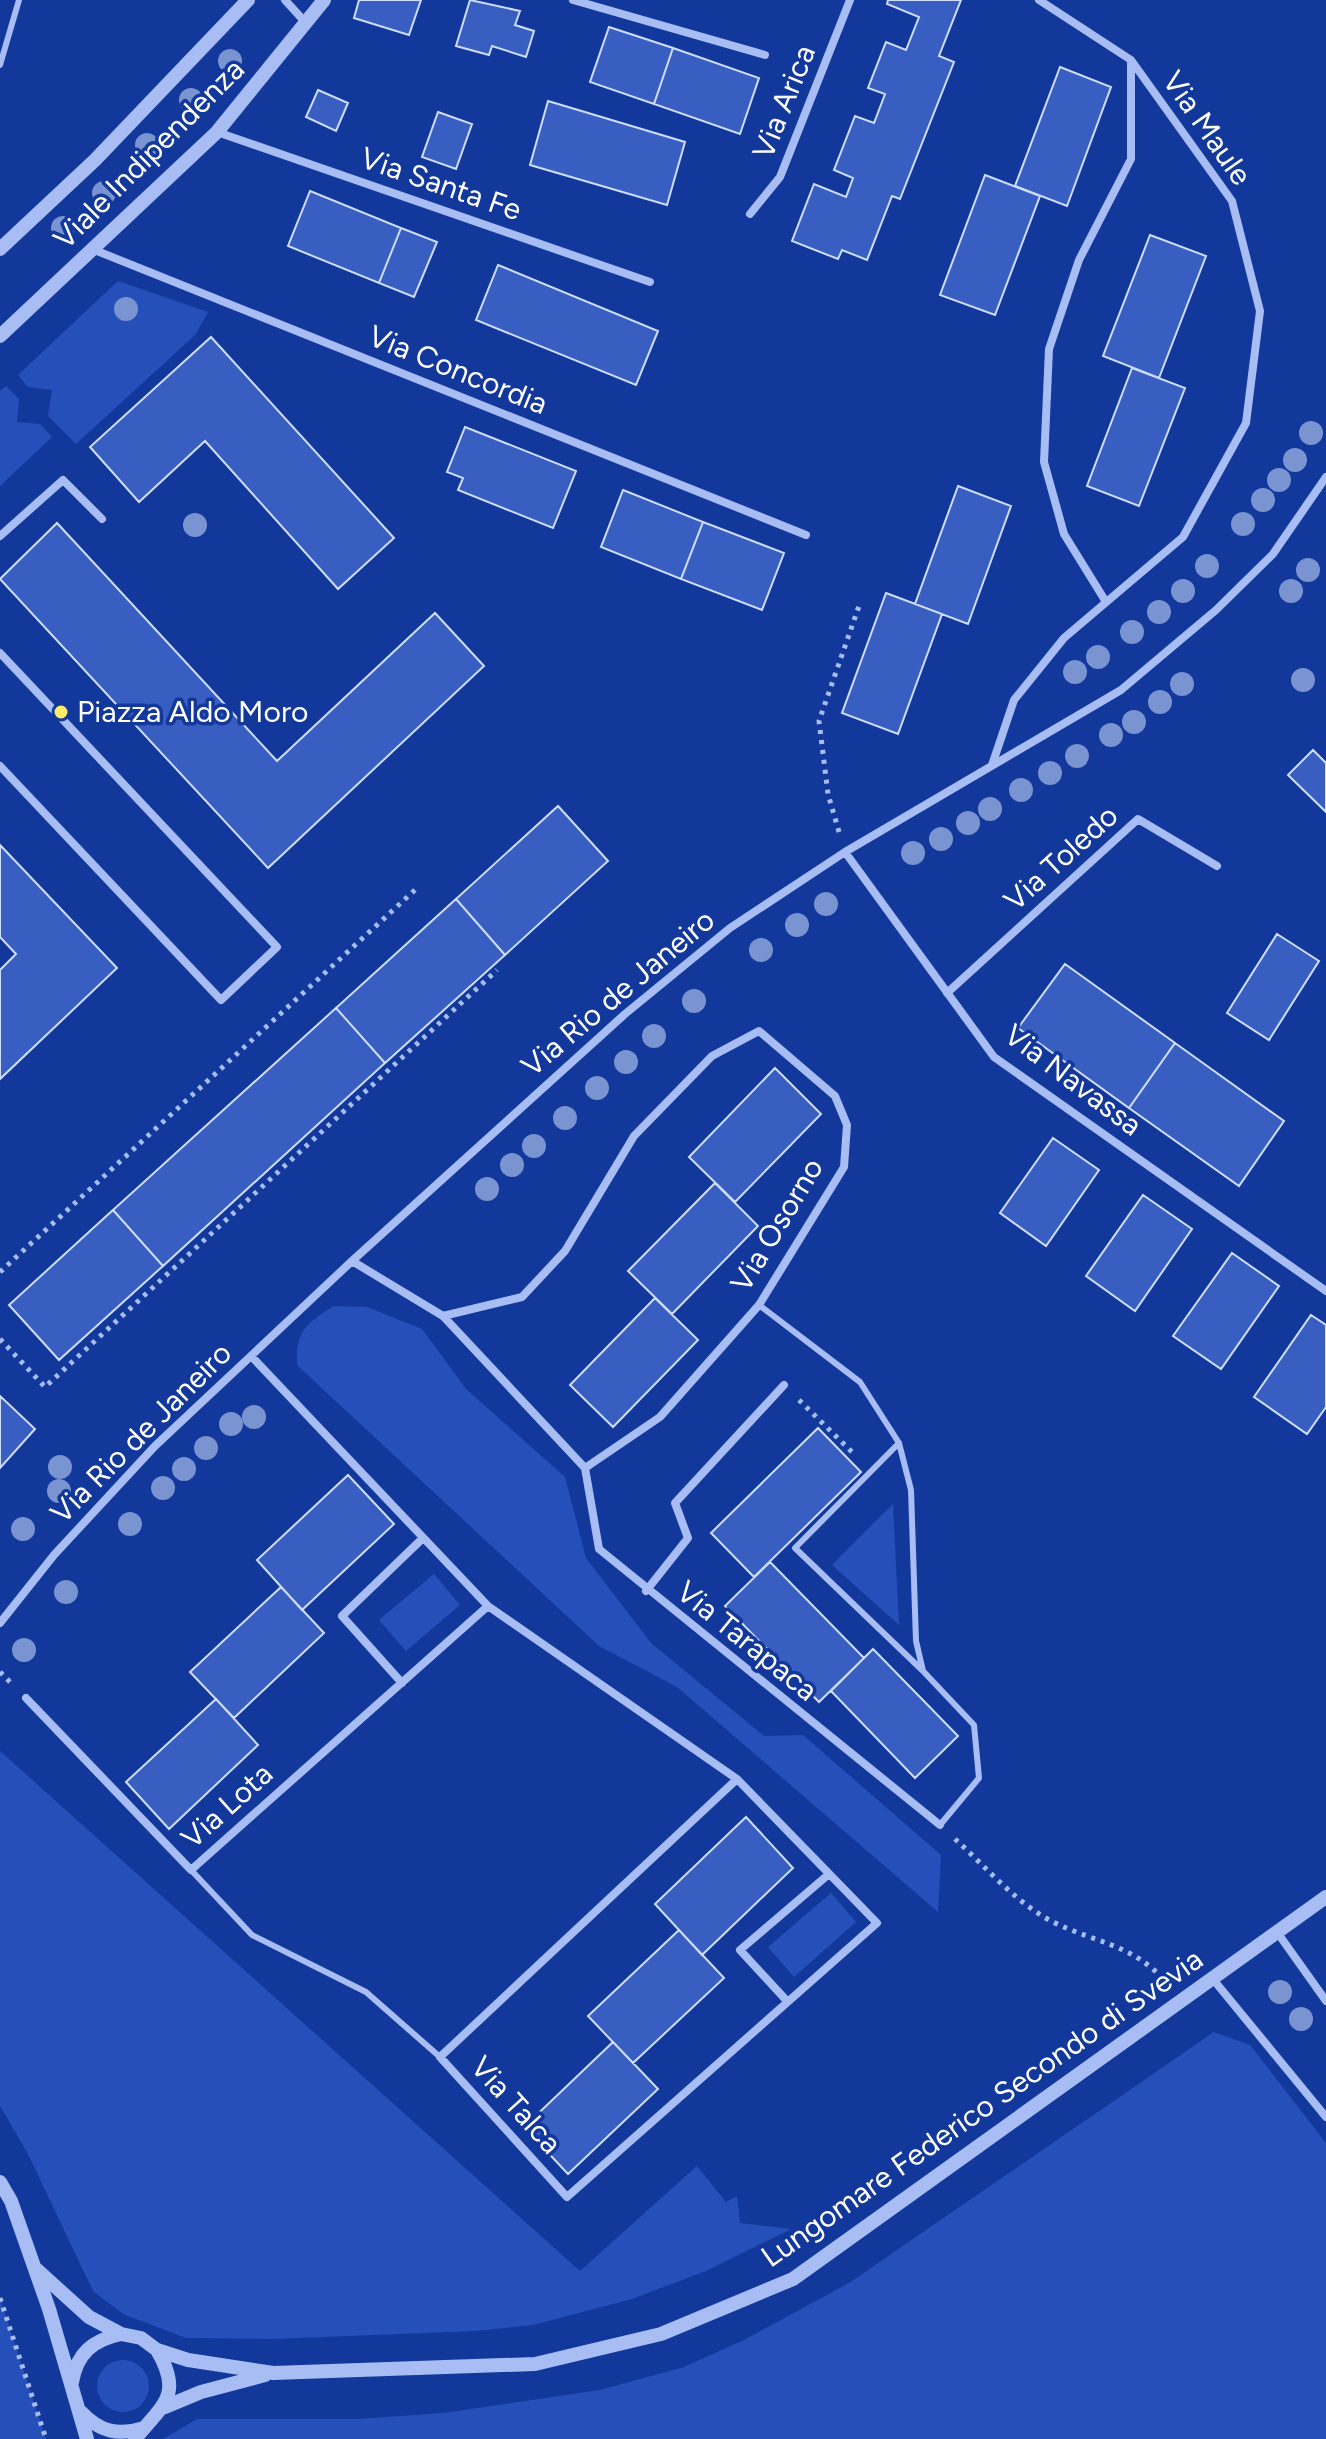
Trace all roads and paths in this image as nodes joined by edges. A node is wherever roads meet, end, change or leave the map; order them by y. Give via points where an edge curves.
1 (19, 0) edge
2 (248, 0) edge
3 (285, 0) edge
4 (324, 0) edge
5 (573, 0) edge
6 (850, 0) edge
7 (1039, 0) edge
8 (306, 23) junction
9 (765, 55) dead end
10 (1131, 60) junction
11 (0, 65) edge
12 (217, 132) junction
13 (750, 214) dead end
14 (0, 249) edge
15 (92, 249) junction
16 (650, 282) dead end
17 (0, 336) edge
18 (1326, 477) edge
19 (102, 519) dead end
20 (806, 535) dead end
21 (0, 536) edge
22 (1106, 602) junction
23 (859, 606) dead end
24 (0, 653) edge
25 (992, 765) junction
26 (0, 766) edge
27 (845, 852) junction
28 (1217, 866) dead end
29 (416, 889) dead end
30 (497, 970) dead end
31 (947, 993) junction
32 (352, 1261) junction
33 (0, 1272) edge
34 (1326, 1291) edge
35 (759, 1305) junction
36 (443, 1316) junction
37 (0, 1339) edge
38 (251, 1356) junction
39 (784, 1385) joint
40 (899, 1443) junction
41 (585, 1468) junction
42 (870, 1469) junction
43 (423, 1538) junction
44 (646, 1591) junction
45 (488, 1606) junction
46 (0, 1623) edge
47 (923, 1671) junction
48 (402, 1683) junction
49 (26, 1698) dead end
50 (737, 1779) junction
51 (940, 1825) junction
52 (191, 1870) junction
53 (829, 1874) junction
54 (1326, 1897) edge
55 (1277, 1932) junction
56 (1212, 1978) junction
57 (1182, 2000) junction
58 (787, 2001) junction
59 (1326, 2001) edge
60 (440, 2057) junction
61 (1326, 2117) edge
62 (0, 2182) edge
63 (36, 2269) junction
64 (0, 2298) edge
65 (121, 2334) junction
66 (157, 2350) junction
67 (273, 2373) junction
68 (71, 2387) junction
69 (165, 2407) junction
70 (81, 2412) junction
71 (140, 2433) edge
72 (46, 2439) edge
73 (87, 2439) edge

1 - 11 lane
2 - 14 street, Viale Indipendenza via 95,160
3 - 8 street
4 - 8 street, Viale Indipendenza
5 - 9 street
6 - 13 street, Via Arica via 780,177
7 - 10 street, Via Maule
8 - 12 street, Viale Indipendenza
10 - 22 street, Via Maule via 1131,159 1079,260 1049,349 1044,462 1064,534
10 - 22 street, Via Maule via 1232,201 1260,311 1246,423 1183,537
12 - 15 street, Viale Indipendenza
12 - 16 street, Via Santa Fe
15 - 17 street, Viale Indipendenza
15 - 20 street, Via Concordia
18 - 25 street, Via Rio de Janeiro via 1273,554 1216,610 1121,690
19 - 21 street via 63,480
22 - 25 street, Via Maule via 1064,638 1014,700
23 - 27 path via 819,721 828,794
24 - 26 street via 277,947 221,1000
25 - 27 street, Via Rio de Janeiro
27 - 31 street, Via Navassa
27 - 32 street, Via Rio de Janeiro via 730,928 625,1014
28 - 31 street, Via Toledo via 1138,819
29 - 33 path
30 - 37 path via 45,1387
31 - 34 street, Via Navassa via 994,1057
32 - 36 street
32 - 38 street, Via Rio de Janeiro
35 - 36 street, Via Osorno via 844,1167 847,1125 835,1096 759,1031 712,1056 634,1136 565,1251 522,1297
35 - 40 lane via 860,1382
35 - 41 street, Via Osorno via 660,1417
36 - 41 street
38 - 43 street
38 - 46 street, Via Rio de Janeiro via 155,1446 54,1555
39 - 42 path
39 - 44 street via 675,1503 688,1538
40 - 42 lane
40 - 47 lane via 911,1490 916,1641
41 - 44 street, Via Tarapaca via 599,1549
42 - 47 lane via 795,1548
43 - 45 street
43 - 48 street via 342,1616
44 - 51 street, Via Tarapaca
45 - 48 street, Via Lota
45 - 50 street
47 - 51 lane via 974,1725 979,1778
48 - 52 street, Via Lota
49 - 52 street, Via Lota
50 - 53 street
50 - 60 street, Via Talca
51 - 57 path via 1017,1898 1053,1922 1135,1953
52 - 60 lane via 252,1935 366,1992
53 - 58 street via 740,1950
53 - 58 street, Via Talca via 877,1923
54 - 55 street, Lungomare Federico Secondo di Svevia
55 - 56 street, Lungomare Federico Secondo di Svevia
55 - 59 street
56 - 57 street, Lungomare Federico Secondo di Svevia
56 - 61 street
57 - 67 street, Lungomare Federico Secondo di Svevia via 793,2279 661,2334 535,2364
58 - 60 street, Via Talca via 567,2197
62 - 63 street
63 - 65 street via 89,2317
63 - 68 street
64 - 72 path
65 - 66 street via 141,2338
65 - 68 street via 101,2338 85,2350
66 - 67 street
66 - 69 street via 171,2387
67 - 69 street
68 - 70 street
69 - 71 street
70 - 71 street via 110,2432
70 - 73 street

